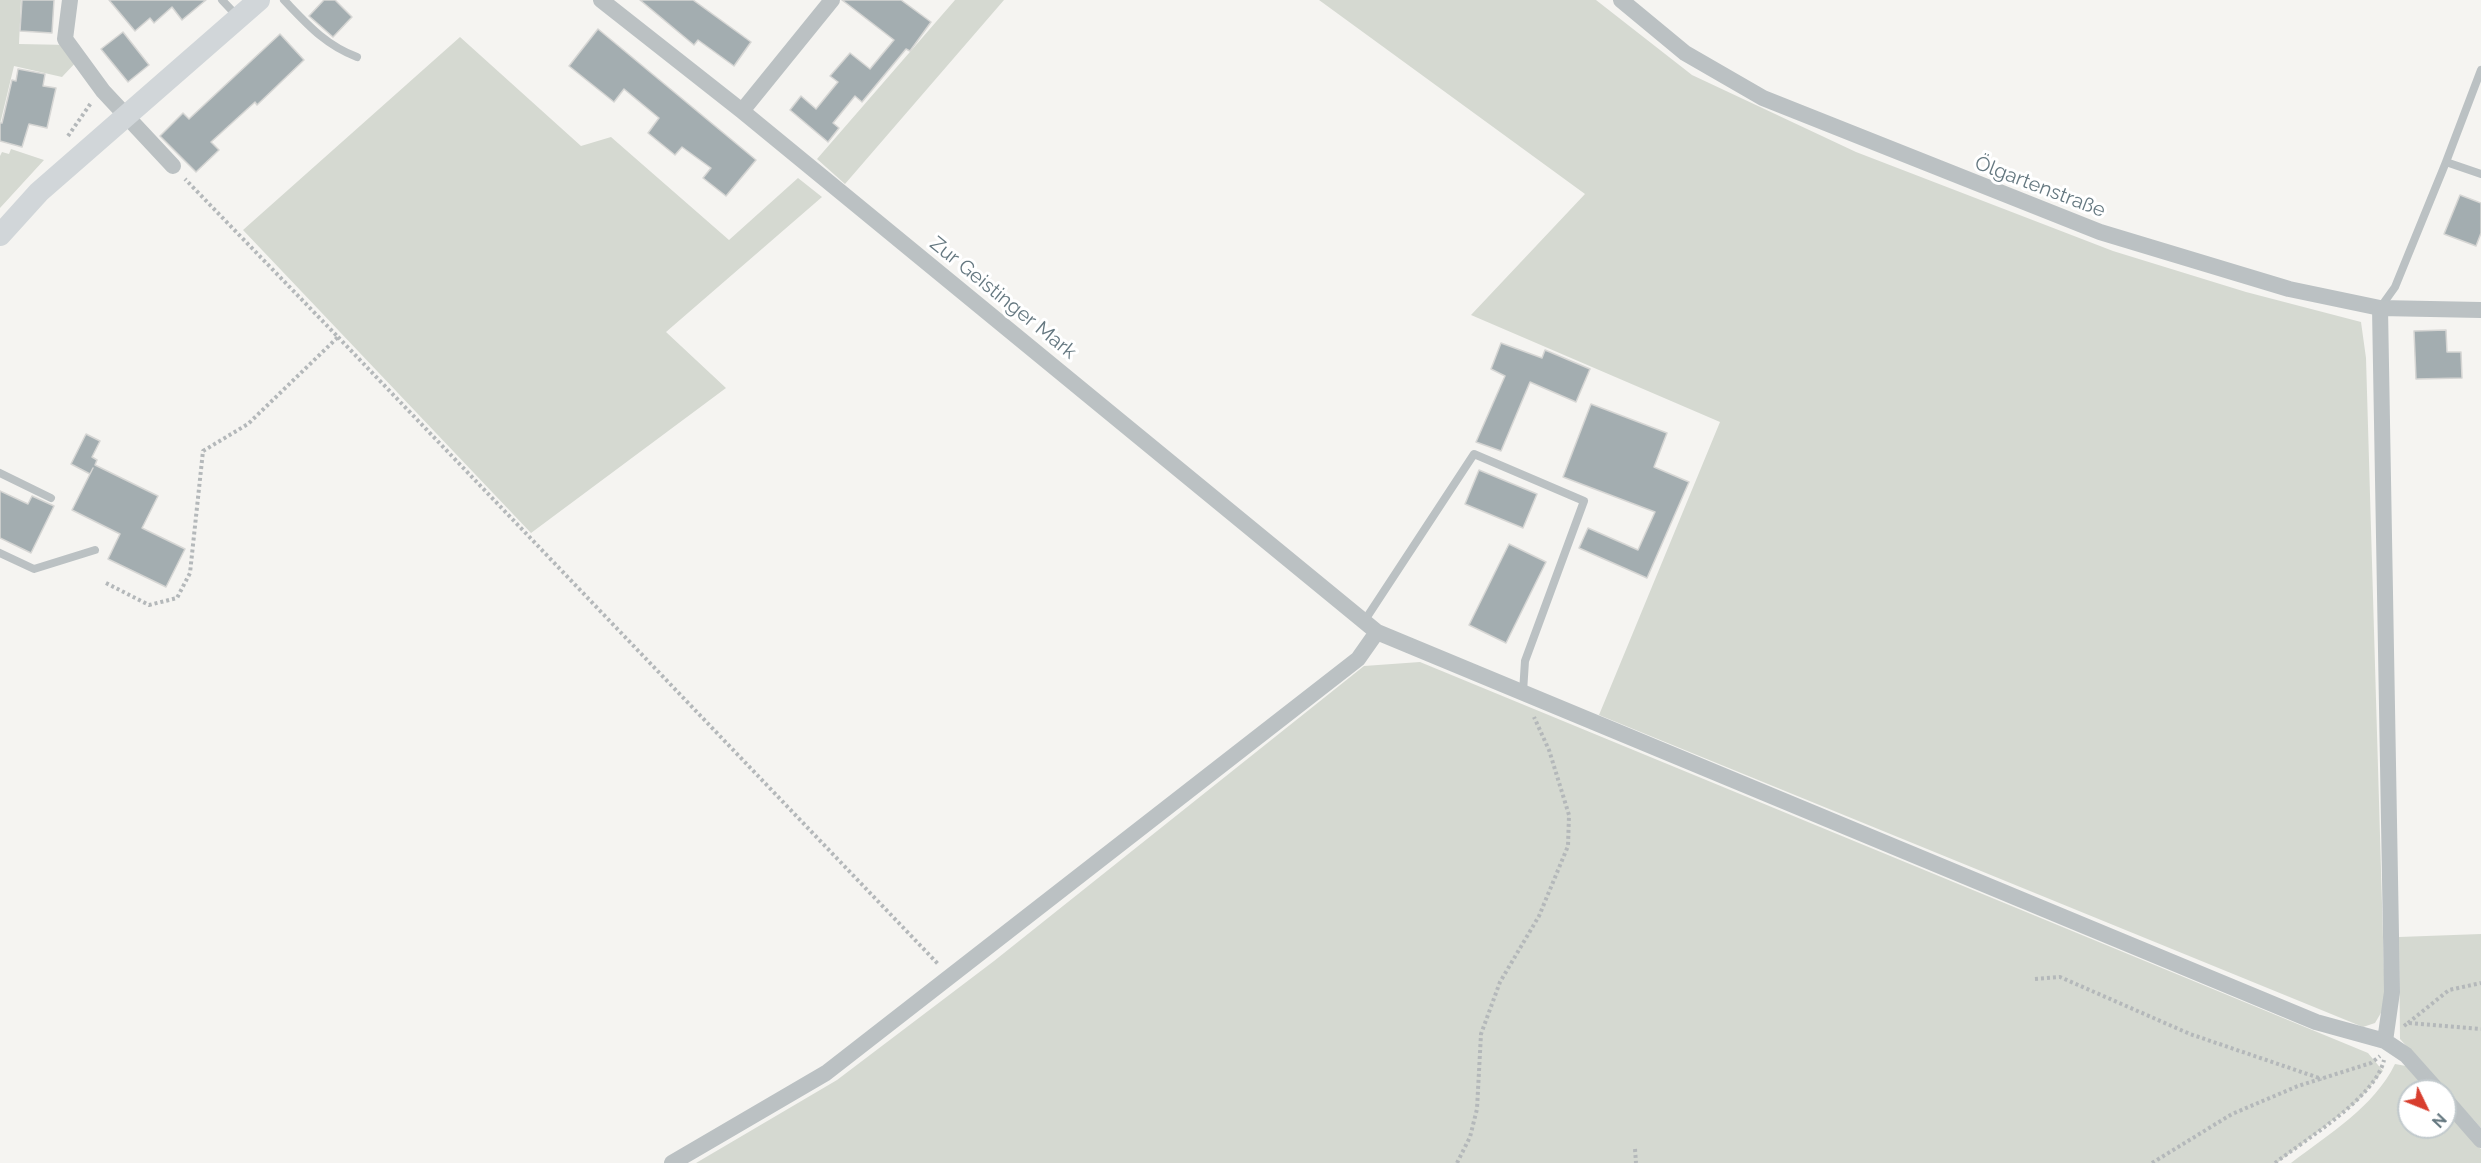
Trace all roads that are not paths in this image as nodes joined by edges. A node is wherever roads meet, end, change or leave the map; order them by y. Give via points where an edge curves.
1 (70, 0) edge
2 (222, 0) edge
3 (259, 0) edge
4 (284, 0) edge
5 (601, 0) edge
6 (832, 0) edge
7 (1621, 0) edge
8 (239, 17) junction
9 (357, 57) dead end
10 (2481, 70) edge
11 (742, 111) junction
12 (126, 114) junction
13 (2446, 162) junction
14 (173, 166) road end
15 (2481, 174) edge
16 (0, 235) edge
17 (2380, 308) junction
18 (2481, 310) edge
19 (0, 473) edge
20 (51, 498) dead end
21 (95, 550) dead end
22 (0, 553) edge
23 (1371, 626) junction
24 (1523, 692) junction
25 (2386, 1046) junction
26 (2427, 1079) edge
27 (2457, 1113) edge
28 (2481, 1140) edge
29 (672, 1163) edge

1 - 12 street via 65,39 103,91
2 - 8 lane
3 - 8 street
4 - 9 lane via 318,37
5 - 11 street, Zur Geistinger Mark
6 - 11 street
7 - 17 street, Ölgartenstraße via 1685,53 1763,98 1836,128 2100,232 2289,289
8 - 12 street
10 - 13 lane
11 - 23 street, Zur Geistinger Mark
12 - 14 street
12 - 16 street via 39,192
13 - 15 lane
13 - 17 lane via 2395,287
17 - 18 street, Ölgartenstraße
17 - 25 street via 2392,992
19 - 20 lane
21 - 22 lane via 34,569
23 - 24 street, Zur Geistinger Mark
23 - 24 lane via 1474,454 1584,501 1525,661
23 - 29 street via 1358,659 826,1073
24 - 25 street, Zur Geistinger Mark via 2316,1022
25 - 26 street via 2406,1055
27 - 28 street

